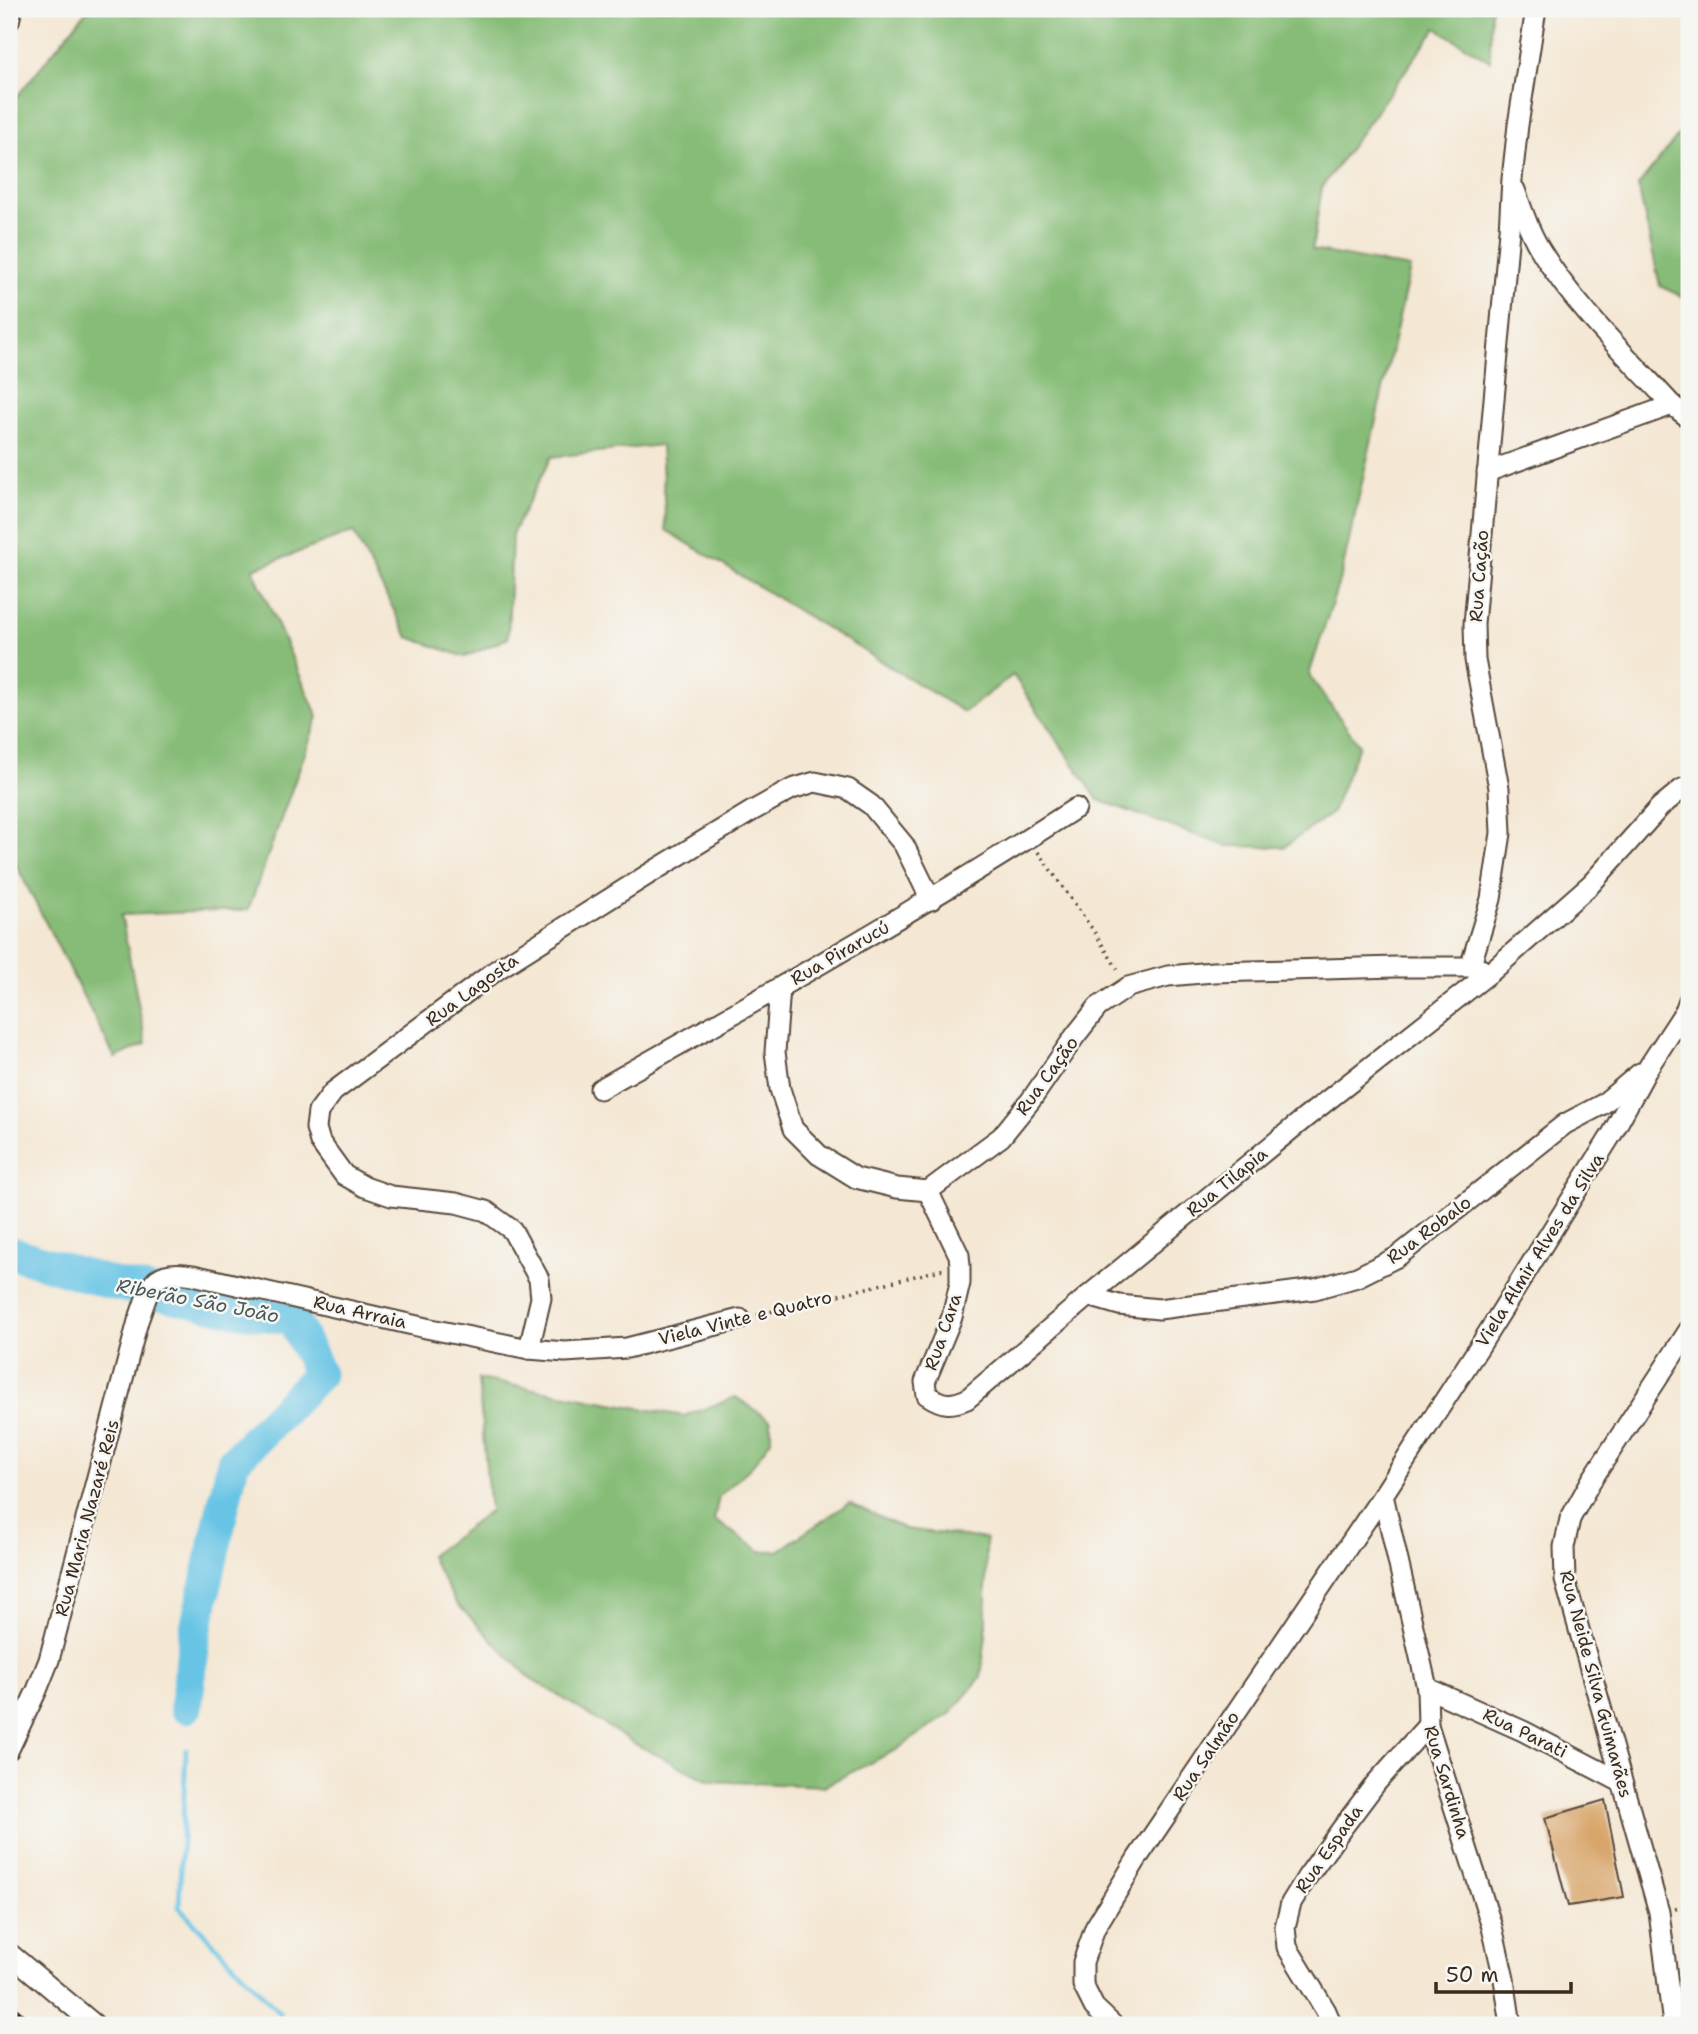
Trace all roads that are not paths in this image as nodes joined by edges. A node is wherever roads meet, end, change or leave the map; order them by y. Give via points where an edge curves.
1 (12, 9) edge
2 (1536, 9) edge
3 (9, 21) edge
4 (1512, 179) junction
5 (1672, 405) junction
6 (1689, 418) edge
7 (1487, 472) junction
8 (1689, 786) edge
9 (1076, 808) dead end
10 (931, 900) junction
11 (1470, 967) junction
12 (1492, 971) junction
13 (780, 988) junction
14 (1689, 1000) edge
15 (1649, 1066) junction
16 (600, 1089) dead end
17 (928, 1191) junction
18 (154, 1282) joint
19 (1088, 1296) junction
20 (740, 1319) road end
21 (1687, 1341) edge
22 (529, 1349) junction
23 (967, 1399) joint
24 (1383, 1495) junction
25 (1427, 1688) junction
26 (1428, 1725) junction
27 (14, 1727) edge
28 (9, 1749) edge
29 (1621, 1782) junction
30 (9, 1953) edge
31 (96, 2025) edge
32 (1113, 2025) edge
33 (1332, 2025) edge
34 (1511, 2025) edge
35 (1673, 2025) edge

1 - 3 street
2 - 4 street, Rua Cação
4 - 5 street via 1543,255
4 - 7 street, Rua Cação
5 - 6 street
5 - 7 street
7 - 11 street, Rua Cação via 1475,660 1499,788 1501,833 1490,899
8 - 12 street, Rua Tilapia via 1660,807 1591,884
9 - 10 street, Rua Pirarucú
10 - 13 street, Rua Pirarucú
10 - 22 street, Rua Lagosta via 904,845 871,805 848,789 815,782 792,789 498,970 333,1093 318,1112 316,1128 320,1142 344,1175 391,1196 456,1203 486,1212 512,1230 538,1279 541,1298
11 - 12 street, Rua Cação
11 - 17 street, Rua Cação via 1213,972 1168,976 1128,987 1098,1007 1001,1137
12 - 19 street, Rua Tilapia
13 - 16 street, Rua Pirarucú
13 - 17 street via 775,1052 780,1089 793,1129 819,1155 856,1178
14 - 15 street, Viela Almir Alves da Silva
15 - 19 street, Rua Robalo via 1603,1104 1565,1124 1397,1257 1357,1277 1315,1289 1159,1309
15 - 24 street, Viela Almir Alves da Silva via 1544,1246
17 - 23 street, Rua Cara via 958,1255 960,1283 952,1317 925,1382 928,1395 939,1403 954,1405
18 - 22 street, Rua Arraia via 162,1274 193,1275
18 - 27 street, Rua Maria Nazaré Reis via 138,1321 49,1660
19 - 23 street, Rua Tilapia
20 - 22 street, Viela Vinte e Quatro via 626,1348
21 - 29 street, Rua Neide Silva Guimarães via 1591,1481 1570,1519 1564,1547 1565,1580
24 - 25 street, Rua Sardinha
24 - 32 street, Rua Salmão via 1138,1857 1095,1928 1083,1962 1083,1985 1094,2007
25 - 26 street, Rua Sardinha
25 - 29 street, Rua Parati
26 - 33 street, Rua Espada via 1376,1783 1292,1903 1285,1927 1287,1947
26 - 34 street, Rua Sardinha via 1492,1927
27 - 28 street, Rua Maria Nazaré Reis
29 - 35 street, Rua Neide Silva Guimarães via 1659,1912
30 - 31 street

